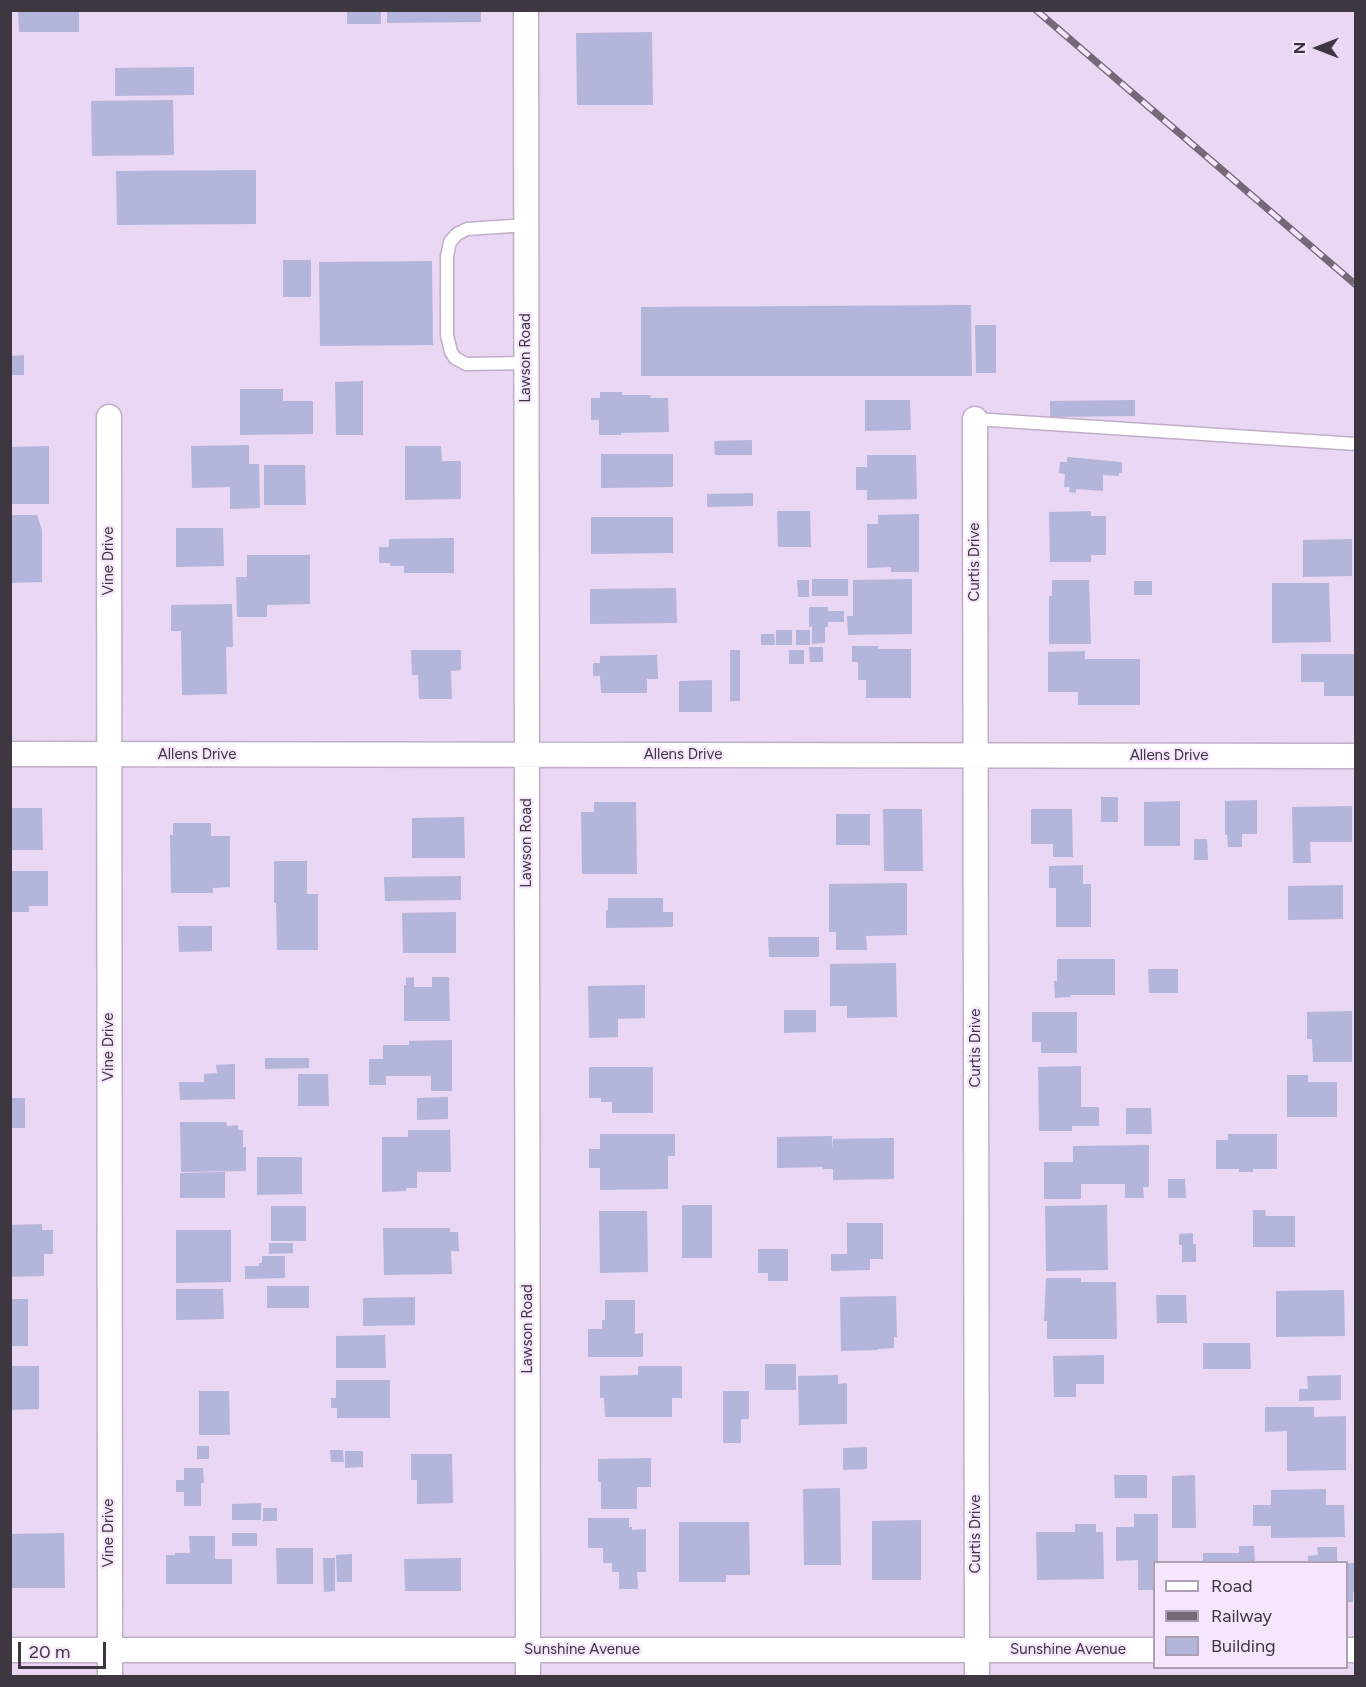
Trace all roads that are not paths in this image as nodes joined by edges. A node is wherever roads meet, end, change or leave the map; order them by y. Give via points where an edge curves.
1 (526, 10) edge
2 (527, 225) junction
3 (526, 363) junction
4 (109, 417) dead end
5 (975, 419) joint
6 (1356, 444) edge
7 (10, 754) edge
8 (109, 754) junction
9 (527, 755) junction
10 (975, 756) junction
11 (1356, 756) edge
12 (10, 1650) edge
13 (110, 1650) junction
14 (528, 1650) junction
15 (977, 1650) junction
16 (1153, 1650) edge
17 (110, 1677) edge
18 (528, 1677) edge
19 (977, 1677) edge

1 - 2 street, Lawson Road
2 - 3 street, Lawson Road
2 - 3 lane via 467,229 450,242 447,256 447,335 454,358 466,364
3 - 9 street, Lawson Road
4 - 8 street, Vine Drive
5 - 6 lane
5 - 10 street, Curtis Drive
7 - 8 street, Allens Drive
8 - 9 street, Allens Drive
8 - 13 street, Vine Drive
9 - 10 street, Allens Drive
9 - 14 street, Lawson Road
10 - 11 street, Allens Drive
10 - 15 street, Curtis Drive
12 - 13 street, Sunshine Avenue
13 - 14 street, Sunshine Avenue
13 - 17 street, Vine Drive
14 - 15 street, Sunshine Avenue
14 - 18 street, Lawson Road
15 - 16 street, Sunshine Avenue
15 - 19 street, Curtis Drive

